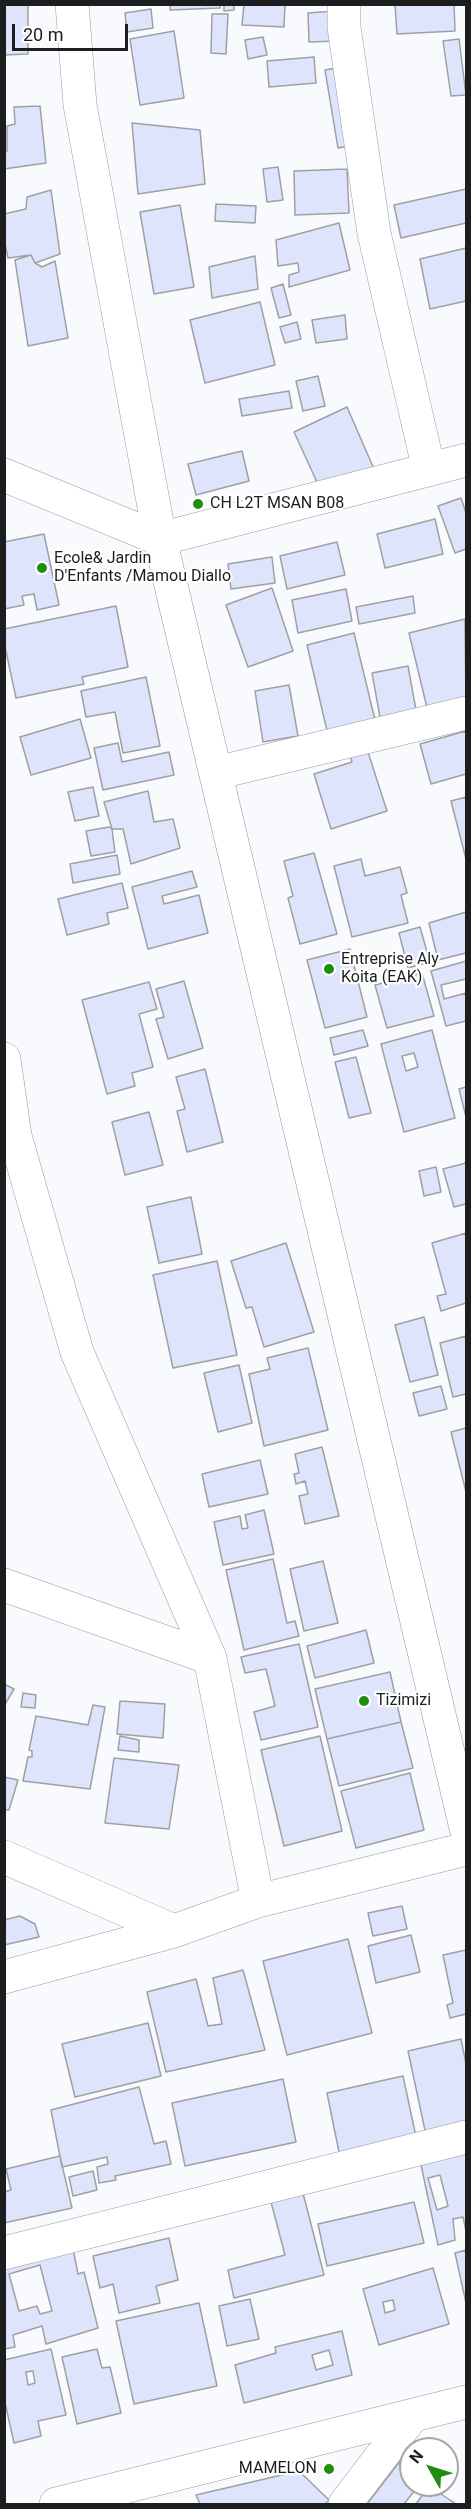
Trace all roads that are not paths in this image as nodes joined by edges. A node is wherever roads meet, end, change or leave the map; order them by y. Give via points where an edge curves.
1 (72, 4) edge
2 (344, 4) edge
3 (466, 460) edge
4 (429, 470) junction
5 (4, 474) edge
6 (160, 539) junction
7 (466, 713) edge
8 (216, 773) junction
9 (4, 1059) edge
10 (4, 1585) edge
11 (210, 1658) junction
12 (466, 1828) edge
13 (466, 1849) edge
14 (4, 1857) edge
15 (258, 1901) junction
16 (174, 1931) junction
17 (4, 1977) edge
18 (466, 2136) edge
19 (4, 2253) edge
20 (466, 2402) edge
21 (412, 2416) junction
22 (56, 2505) edge
23 (345, 2505) edge

1 - 6 street via 80,105
2 - 4 street via 374,233
3 - 4 street
4 - 6 street
5 - 6 street
6 - 8 street
7 - 8 street
8 - 12 street
9 - 11 street via 15,1136 77,1352
10 - 11 street
11 - 15 street
13 - 15 street
14 - 16 street
15 - 16 street
16 - 17 street
18 - 19 street
20 - 21 street
21 - 22 street
21 - 23 street

